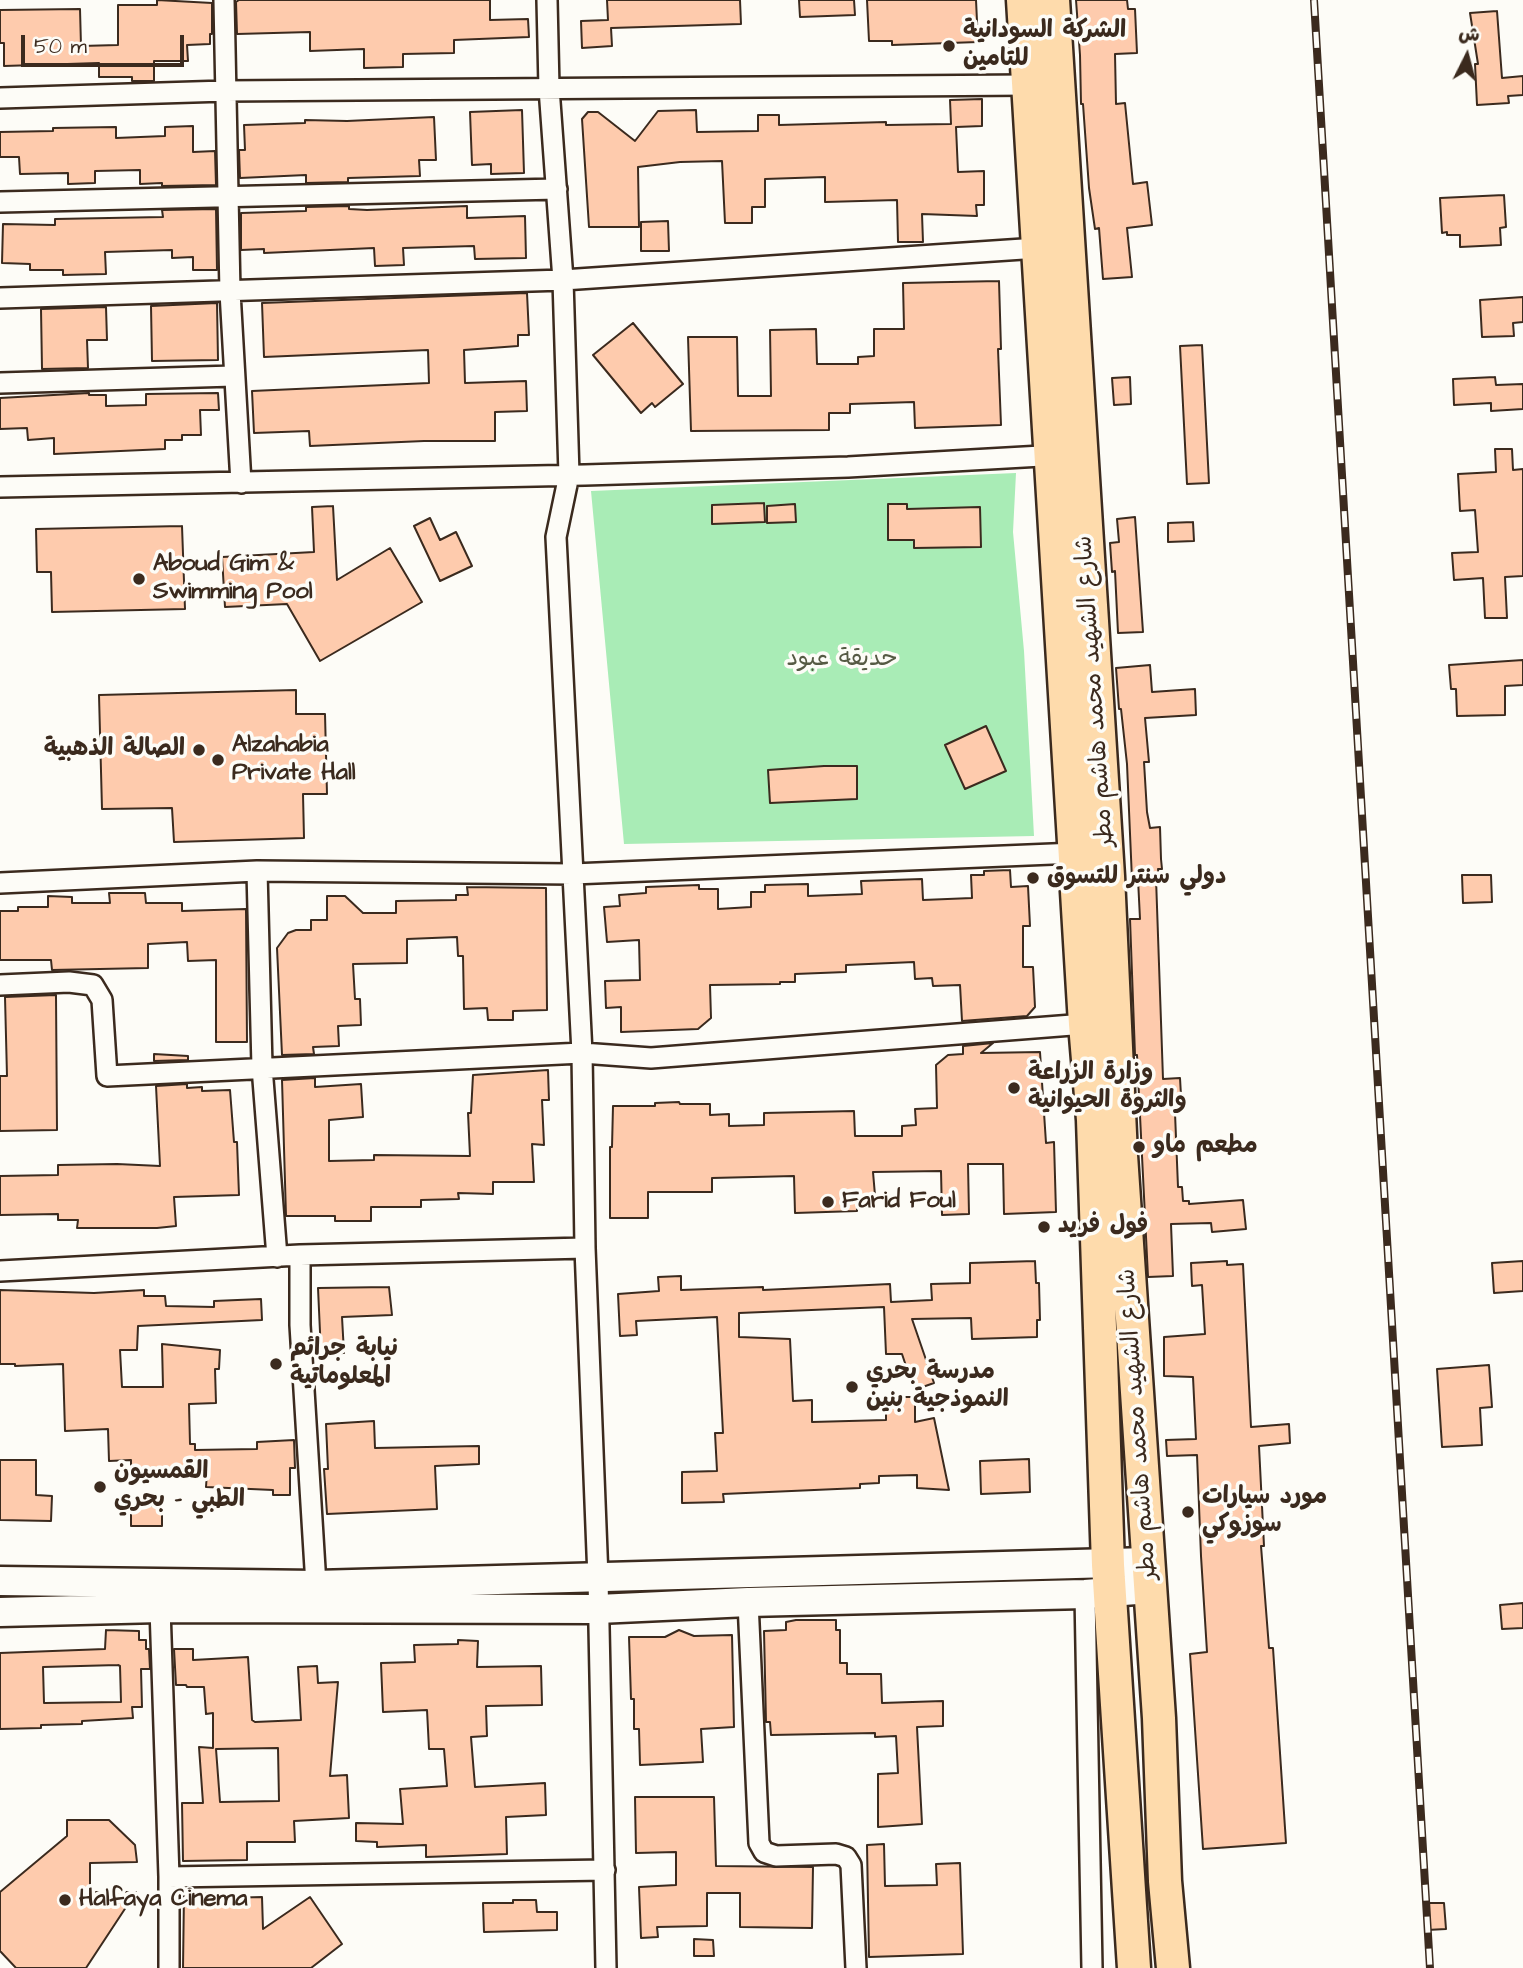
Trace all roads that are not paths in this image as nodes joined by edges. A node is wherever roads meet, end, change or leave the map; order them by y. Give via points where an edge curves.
1 (224, 0) edge
2 (547, 0) edge
3 (1023, 0) edge
4 (1053, 0) edge
5 (1028, 85) junction
6 (550, 89) junction
7 (225, 91) junction
8 (0, 98) edge
9 (557, 189) junction
10 (226, 197) junction
11 (0, 202) edge
12 (1038, 248) junction
13 (563, 280) junction
14 (230, 292) junction
15 (0, 298) edge
16 (233, 376) junction
17 (0, 383) edge
18 (1066, 455) junction
19 (569, 475) junction
20 (241, 483) junction
21 (0, 487) edge
22 (1076, 853) junction
23 (257, 870) junction
24 (573, 874) junction
25 (0, 883) edge
26 (0, 985) edge
27 (1085, 1024) junction
28 (582, 1053) junction
29 (262, 1067) junction
30 (585, 1248) junction
31 (300, 1255) junction
32 (277, 1257) junction
33 (0, 1271) edge
34 (1148, 1576) junction
35 (598, 1578) junction
36 (0, 1581) edge
37 (1101, 1584) junction
38 (316, 1585) junction
39 (748, 1602) junction
40 (160, 1608) junction
41 (598, 1609) junction
42 (0, 1612) edge
43 (605, 1870) junction
44 (169, 1877) junction
45 (169, 1968) edge
46 (606, 1968) edge
47 (856, 1968) edge
48 (1092, 1968) edge
49 (1134, 1968) edge
50 (1173, 1968) edge

1 - 7 street
2 - 6 street
3 - 5 main road, شارع الشهيد محمد هاشم مطر
4 - 18 main road, شارع الشهيد محمد هاشم مطر
5 - 6 street
5 - 12 main road, شارع الشهيد محمد هاشم مطر
6 - 7 street
6 - 9 street
7 - 8 street
7 - 10 street
9 - 10 street
9 - 13 street
10 - 11 street
10 - 14 street
12 - 13 street
12 - 18 main road, شارع الشهيد محمد هاشم مطر
13 - 14 street
13 - 19 street
14 - 15 street
14 - 16 street
16 - 17 street
16 - 20 street
18 - 19 street
18 - 22 main road, شارع الشهيد محمد هاشم مطر
18 - 34 main road, شارع الشهيد محمد هاشم مطر via 1108,876
19 - 20 street
19 - 24 street via 556,537
20 - 21 street
22 - 24 street
22 - 27 main road, شارع الشهيد محمد هاشم مطر
23 - 24 street
23 - 25 street
23 - 29 street
24 - 28 street
26 - 29 street via 93,985 102,1000 107,1076
27 - 28 street via 651,1058
27 - 37 main road, شارع الشهيد محمد هاشم مطر via 1093,1120
28 - 29 street
28 - 30 street
29 - 32 street
30 - 31 street
30 - 35 street
31 - 32 street
31 - 38 street
32 - 33 street
34 - 37 street
34 - 50 main road, شارع الشهيد محمد هاشم مطر
35 - 37 street
35 - 38 street
35 - 41 street
36 - 38 street
37 - 39 street
37 - 48 street
37 - 49 main road, شارع الشهيد محمد هاشم مطر
39 - 41 street
39 - 47 street via 759,1843 764,1852 776,1856 846,1857
40 - 41 street
40 - 42 street
40 - 44 street
41 - 43 street
43 - 44 street
43 - 46 street
44 - 45 street

